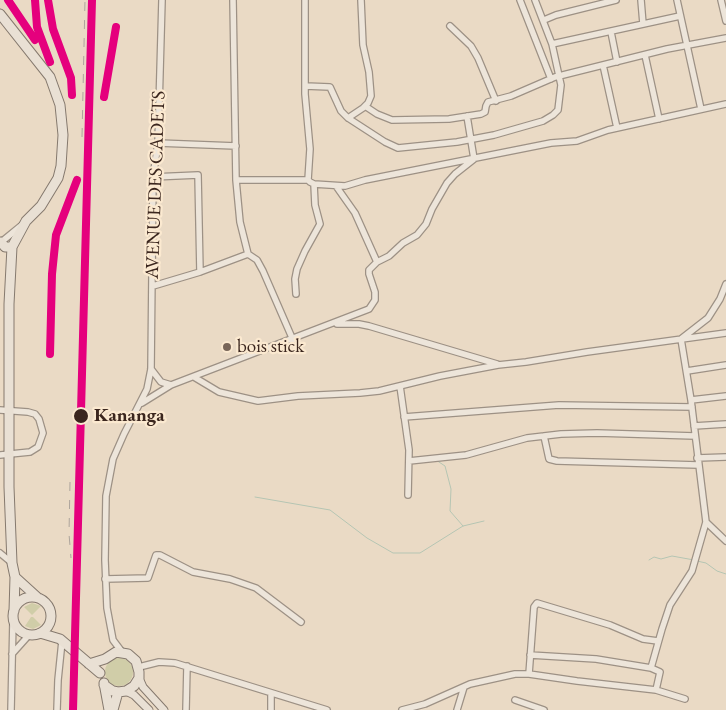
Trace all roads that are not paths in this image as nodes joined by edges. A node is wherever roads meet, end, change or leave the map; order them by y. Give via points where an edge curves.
1 (162, 0) edge
2 (233, 0) edge
3 (305, 0) edge
4 (361, 0) edge
5 (520, 0) edge
6 (535, 0) edge
7 (616, 0) edge
8 (641, 0) edge
9 (677, 0) edge
10 (721, 0) edge
11 (0, 14) edge
12 (680, 16) junction
13 (544, 20) junction
14 (726, 21) edge
15 (643, 24) junction
16 (450, 26) dead end
17 (611, 32) junction
18 (726, 38) edge
19 (552, 44) junction
20 (687, 45) junction
21 (645, 55) junction
22 (617, 62) junction
23 (603, 65) junction
24 (560, 76) junction
25 (551, 79) junction
26 (305, 86) junction
27 (496, 101) junction
28 (726, 104) edge
29 (366, 106) junction
30 (701, 109) junction
31 (467, 116) junction
32 (348, 118) junction
33 (659, 119) junction
34 (617, 128) junction
35 (470, 140) junction
36 (158, 143) junction
37 (236, 146) junction
38 (474, 159) junction
39 (153, 177) junction
40 (236, 180) junction
41 (311, 182) junction
42 (336, 186) junction
43 (26, 221) junction
44 (0, 242) edge
45 (12, 247) junction
46 (248, 254) junction
47 (377, 262) junction
48 (200, 272) junction
49 (726, 284) edge
50 (153, 286) junction
51 (296, 294) dead end
52 (325, 326) junction
53 (726, 333) edge
54 (681, 339) junction
55 (293, 340) junction
56 (498, 365) junction
57 (726, 365) edge
58 (151, 369) junction
59 (686, 371) junction
60 (194, 377) junction
61 (171, 385) junction
62 (400, 386) junction
63 (726, 396) edge
64 (140, 404) junction
65 (691, 404) junction
66 (5, 410) edge
67 (404, 416) junction
68 (726, 424) edge
69 (694, 426) junction
70 (544, 436) junction
71 (695, 436) junction
72 (5, 455) edge
73 (726, 457) edge
74 (409, 461) junction
75 (698, 461) junction
76 (408, 495) dead end
77 (706, 522) junction
78 (726, 541) edge
79 (0, 552) edge
80 (12, 563) junction
81 (15, 577) junction
82 (105, 578) junction
83 (37, 597) junction
84 (14, 615) junction
85 (51, 616) junction
86 (301, 622) dead end
87 (40, 633) junction
88 (29, 635) junction
89 (61, 640) junction
90 (113, 640) junction
91 (658, 641) junction
92 (122, 652) junction
93 (12, 654) junction
94 (530, 655) junction
95 (108, 656) junction
96 (89, 664) junction
97 (187, 666) junction
98 (139, 667) junction
99 (651, 668) junction
100 (100, 673) junction
101 (529, 674) junction
102 (138, 678) junction
103 (104, 685) junction
104 (464, 687) junction
105 (656, 690) junction
106 (122, 691) junction
107 (271, 693) junction
108 (685, 699) dead end
109 (515, 700) dead end
110 (11, 710) edge
111 (57, 710) edge
112 (109, 710) edge
113 (114, 710) edge
114 (149, 710) edge
115 (164, 710) edge
116 (186, 710) edge
117 (271, 710) edge
118 (327, 710) edge
119 (402, 710) edge
120 (457, 710) edge
121 (544, 710) edge

1 - 36 street, AVENUE DES CADETS
2 - 37 street
3 - 26 street
4 - 29 street via 363,45 371,96
5 - 25 street
6 - 13 street
7 - 13 street
8 - 15 street
9 - 12 street
10 - 14 street
11 - 43 highway via 50,77 60,105 64,134 58,178
12 - 15 street
12 - 20 street
13 - 19 street
15 - 17 street
16 - 27 street via 471,46
17 - 19 street
17 - 22 street
18 - 20 street
19 - 24 street
20 - 21 street
20 - 30 street
21 - 22 street
21 - 33 street
22 - 23 street
23 - 24 street
23 - 34 street
24 - 25 street
24 - 35 street via 559,105 553,115 515,130
25 - 27 street
26 - 32 street via 332,88
26 - 41 street
27 - 31 street via 487,104 483,114
28 - 30 street
29 - 31 street via 392,120
29 - 32 street
30 - 33 street
31 - 35 street
32 - 35 street via 398,148
33 - 34 street
34 - 38 street via 577,141 551,143
35 - 38 street
36 - 37 street
36 - 39 street, AVENUE DES CADETS
37 - 40 street
38 - 42 street
38 - 47 street via 447,183 417,235
39 - 48 street via 198,175
39 - 50 street, AVENUE DES CADETS
40 - 41 street
40 - 46 street via 240,222
41 - 42 street
41 - 51 street via 320,224 297,269
42 - 47 street via 355,213
43 - 44 street
43 - 45 highway
44 - 45 highway via 5,247
45 - 66 highway
46 - 48 street
46 - 55 street via 257,260 263,271
47 - 52 street via 369,270 375,292 370,309
48 - 50 street
49 - 54 street via 708,318
50 - 58 street, AVENUE DES CADETS
52 - 55 street
52 - 56 street via 369,326
53 - 54 street
54 - 56 street
54 - 59 street
55 - 60 street
56 - 62 street
57 - 59 street
58 - 61 street via 161,382
58 - 64 street, AVENUE DES CADETS
59 - 65 street
60 - 61 street
60 - 62 street via 219,392 258,401 360,393
61 - 64 street
62 - 67 street
63 - 65 street
64 - 82 street via 120,443 109,477
65 - 67 street via 560,405
65 - 69 street
66 - 72 highway
66 - 72 street via 35,414 43,433 38,447 30,452
67 - 74 street
68 - 69 street
69 - 71 street
70 - 71 street via 597,433
70 - 74 street via 466,455
70 - 75 street via 549,459 557,461
71 - 75 street
72 - 80 highway
73 - 75 street
74 - 76 street
75 - 77 street
77 - 78 street
77 - 91 street via 692,572 670,606
79 - 80 street
80 - 81 highway
81 - 83 highway
81 - 84 highway
82 - 86 street via 148,578 156,555 160,555 193,572 256,588
82 - 90 street
83 - 84 highway via 20,601
83 - 85 highway via 47,604
84 - 88 highway via 20,630
84 - 93 street
85 - 87 highway via 48,626
85 - 89 highway
87 - 88 highway
87 - 89 highway
88 - 93 street
89 - 96 highway
89 - 111 street
90 - 92 street
90 - 95 street
91 - 94 street via 537,604 534,607
91 - 99 street
92 - 95 highway
92 - 98 highway via 132,657
93 - 110 street
94 - 99 street via 583,658
94 - 101 street
95 - 96 highway
95 - 100 highway
96 - 100 highway
97 - 98 street via 158,662
97 - 107 street
97 - 116 street
98 - 102 highway
99 - 105 street via 660,672
100 - 103 highway
101 - 104 street via 515,674
101 - 105 street
102 - 106 highway via 134,686
102 - 115 main road
103 - 106 highway
103 - 112 highway
104 - 119 street
104 - 120 street
105 - 108 street
106 - 113 highway
106 - 114 main road via 134,695
107 - 117 street
107 - 118 street
109 - 121 street

